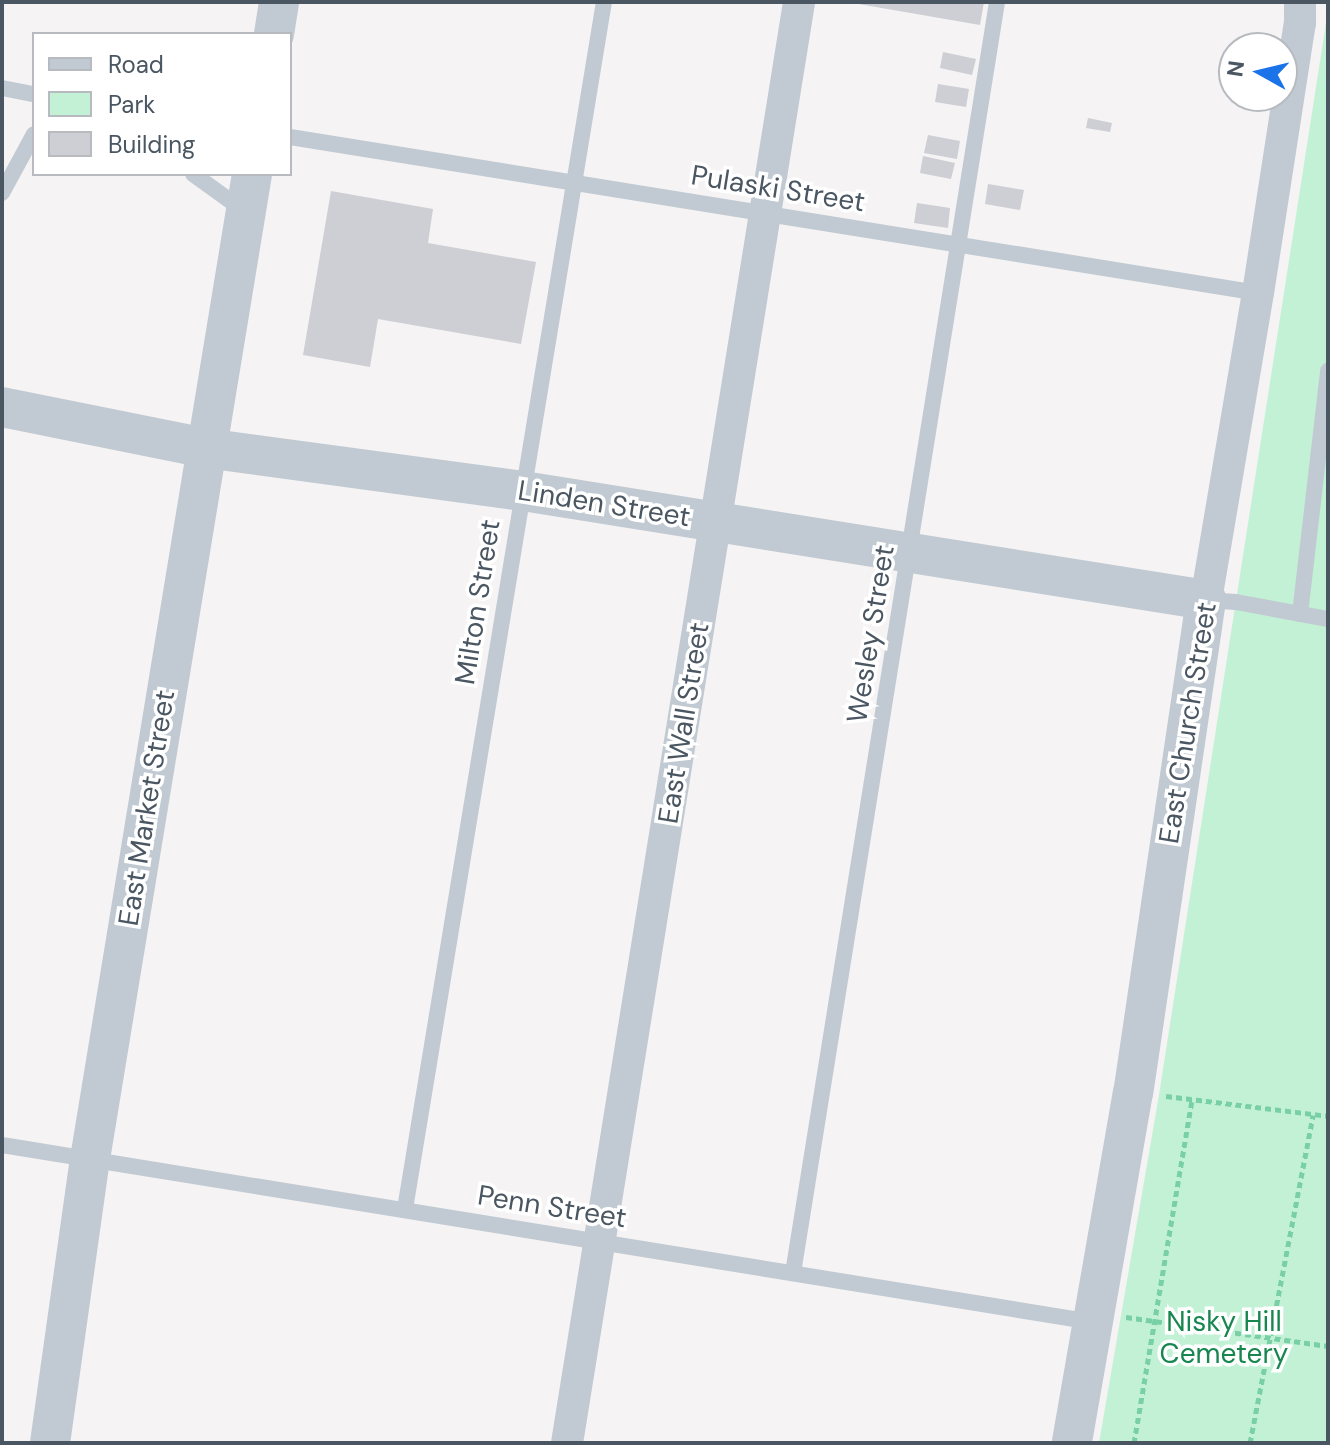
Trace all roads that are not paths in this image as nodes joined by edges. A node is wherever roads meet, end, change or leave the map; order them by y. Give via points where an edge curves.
1 (279, 2) edge
2 (604, 2) edge
3 (799, 2) edge
4 (997, 2) edge
5 (1300, 2) edge
6 (274, 32) edge
7 (2, 88) edge
8 (32, 94) edge
9 (292, 137) edge
10 (32, 138) edge
11 (199, 176) edge
12 (575, 183) junction
13 (2, 193) edge
14 (249, 193) edge
15 (766, 214) junction
16 (958, 243) junction
17 (1258, 293) junction
18 (1328, 371) edge
19 (2, 407) edge
20 (205, 448) junction
21 (523, 491) junction
22 (716, 521) junction
23 (911, 552) junction
24 (1206, 600) junction
25 (1300, 614) junction
26 (1328, 619) edge
27 (2, 1145) edge
28 (90, 1159) junction
29 (405, 1209) junction
30 (600, 1242) junction
31 (793, 1273) junction
32 (1093, 1322) junction
33 (50, 1443) edge
34 (567, 1443) edge
35 (1072, 1443) edge

1 - 6 street
2 - 12 lane, Milton Street
3 - 15 street, East Wall Street
4 - 16 lane, Wesley Street
5 - 17 street, East Church Street
7 - 8 lane
9 - 12 lane, Pulaski Street
10 - 13 lane
11 - 14 lane
12 - 15 lane, Pulaski Street
12 - 21 lane, Milton Street
14 - 20 street, East Market Street
15 - 16 lane, Pulaski Street
15 - 22 street, East Wall Street
16 - 17 lane, Pulaski Street
16 - 23 lane, Wesley Street
17 - 24 street, East Church Street
18 - 25 lane
19 - 20 street, Linden Street
20 - 21 street, Linden Street
20 - 28 street, East Market Street
21 - 22 street, Linden Street
21 - 29 lane, Milton Street
22 - 23 street, Linden Street
22 - 30 street, East Wall Street
23 - 24 street, Linden Street
23 - 31 lane, Wesley Street
24 - 25 lane
24 - 32 street, East Church Street
25 - 26 lane
27 - 28 lane, Penn Street
28 - 29 lane, Penn Street
28 - 33 street, East Market Street
29 - 30 lane, Penn Street
30 - 31 lane, Penn Street
30 - 34 street, East Wall Street
31 - 32 lane, Penn Street
32 - 35 street, East Church Street

